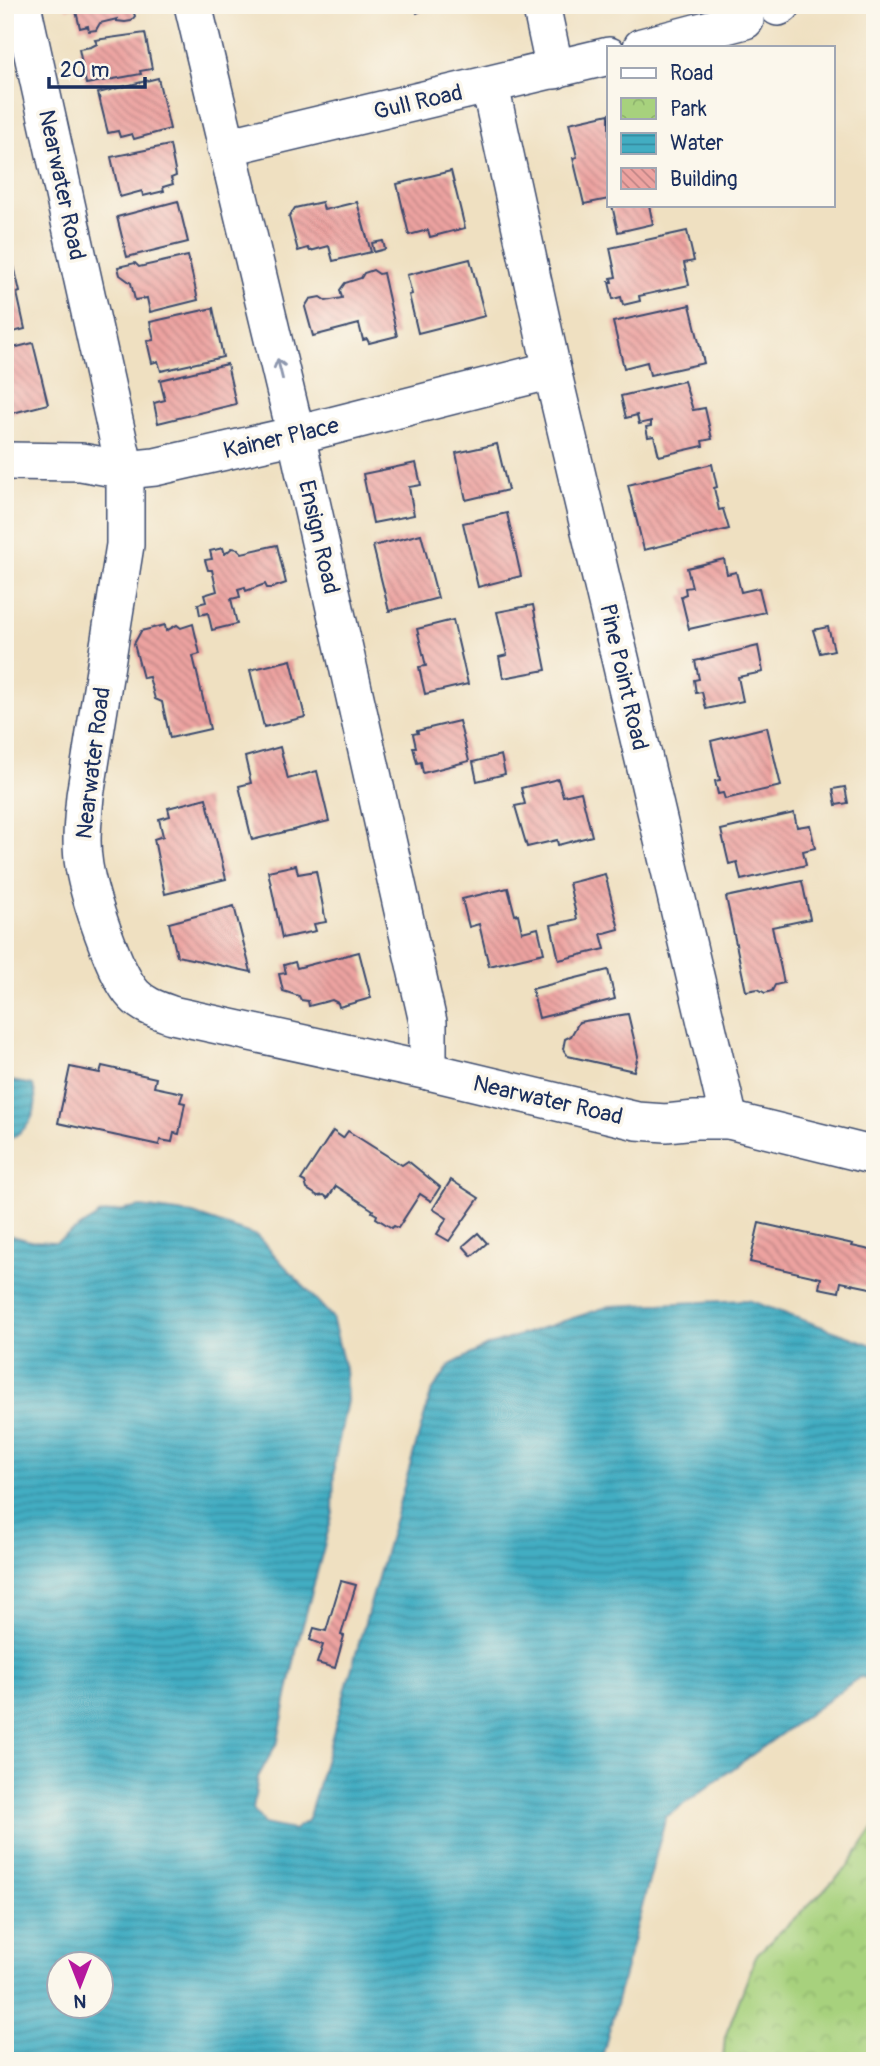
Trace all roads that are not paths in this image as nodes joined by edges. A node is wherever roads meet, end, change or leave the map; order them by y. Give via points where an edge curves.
1 (22, 5) edge
2 (193, 5) edge
3 (541, 5) edge
4 (762, 9) edge
5 (645, 46) edge
6 (607, 57) edge
7 (555, 70) junction
8 (490, 86) junction
9 (226, 147) junction
10 (552, 370) junction
11 (296, 435) junction
12 (5, 461) edge
13 (125, 470) junction
14 (428, 1071) junction
15 (729, 1121) junction
16 (875, 1156) edge

1 - 13 street, Nearwater Road
2 - 9 street, Ensign Road
3 - 7 street
4 - 5 street
6 - 7 street, Gull Road
7 - 8 street, Gull Road
8 - 9 street, Gull Road
8 - 10 street, Pine Point Road
11 -> 9 street, Ensign Road
10 - 11 street, Kainer Place
10 - 15 street, Pine Point Road
11 - 13 street, Kainer Place
11 - 14 street, Ensign Road via 428,1022
12 - 13 street, Kainer Place via 81,462
13 - 14 street, Nearwater Road via 125,545 82,832 90,894 120,976 134,996 172,1015
14 - 15 street, Nearwater Road via 637,1121
15 - 16 street

